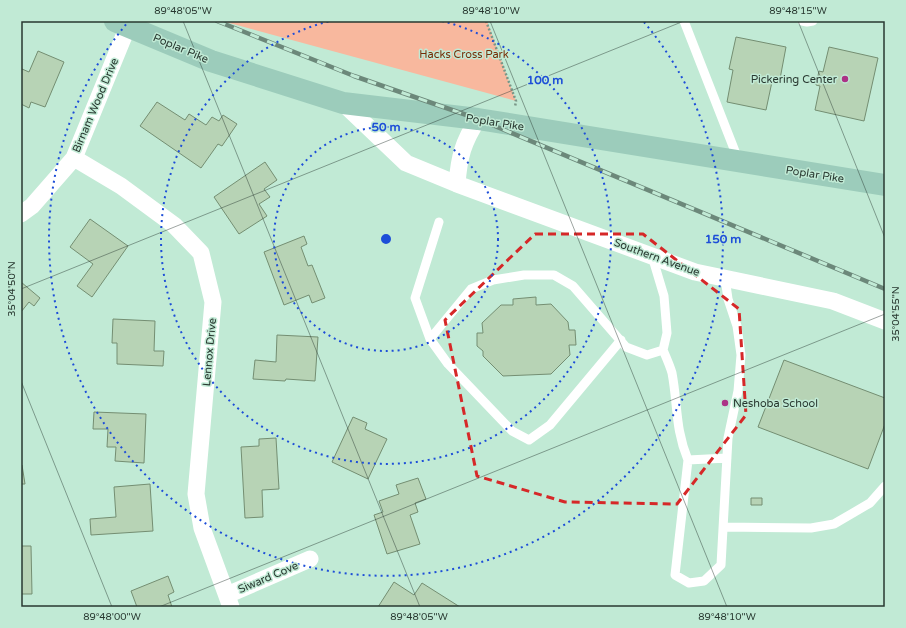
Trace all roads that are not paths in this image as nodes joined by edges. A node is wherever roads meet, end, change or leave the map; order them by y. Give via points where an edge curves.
1 (684, 21) edge
2 (802, 21) edge
3 (813, 21) edge
4 (122, 24) edge
5 (344, 103) junction
6 (478, 119) junction
7 (74, 158) junction
8 (739, 162) junction
9 (457, 184) junction
10 (885, 185) edge
11 (21, 214) edge
12 (439, 222) dead end
13 (652, 256) junction
14 (725, 278) junction
15 (885, 321) edge
16 (430, 339) junction
17 (620, 340) junction
18 (662, 350) junction
19 (727, 458) junction
20 (688, 460) junction
21 (885, 486) edge
22 (723, 527) junction
23 (310, 559) dead end
24 (229, 601) edge

1 - 8 lane
2 - 3 lane
4 - 5 main road, Poplar Pike via 211,61
4 - 7 street, Birnam Wood Drive
5 - 6 main road, Poplar Pike
5 - 9 street, Southern Avenue via 406,163
6 - 8 main road, Poplar Pike
6 - 9 street via 469,133 458,163
7 - 11 street, Birnam Wood Drive via 32,206
7 - 24 street, Lennox Drive via 121,186 174,225 202,253 213,302 196,494 202,528
8 - 10 main road, Poplar Pike
9 - 13 street, Southern Avenue
12 - 16 lane via 415,298
13 - 14 street, Southern Avenue via 695,272
13 - 18 lane via 664,296 667,334
14 - 15 street, Southern Avenue via 832,301
14 - 19 lane via 741,355
16 - 17 lane via 471,290 493,280 524,275 554,275 573,286
16 - 17 lane via 448,364 512,431 529,440 550,425
17 - 18 lane via 626,347 647,355
18 - 20 lane via 672,372 676,421
19 - 20 lane
19 - 22 lane
20 - 22 lane via 675,575 689,584 704,581 720,565
21 - 22 lane via 870,503 834,524 811,528
23 - 24 street, Siward Cove

